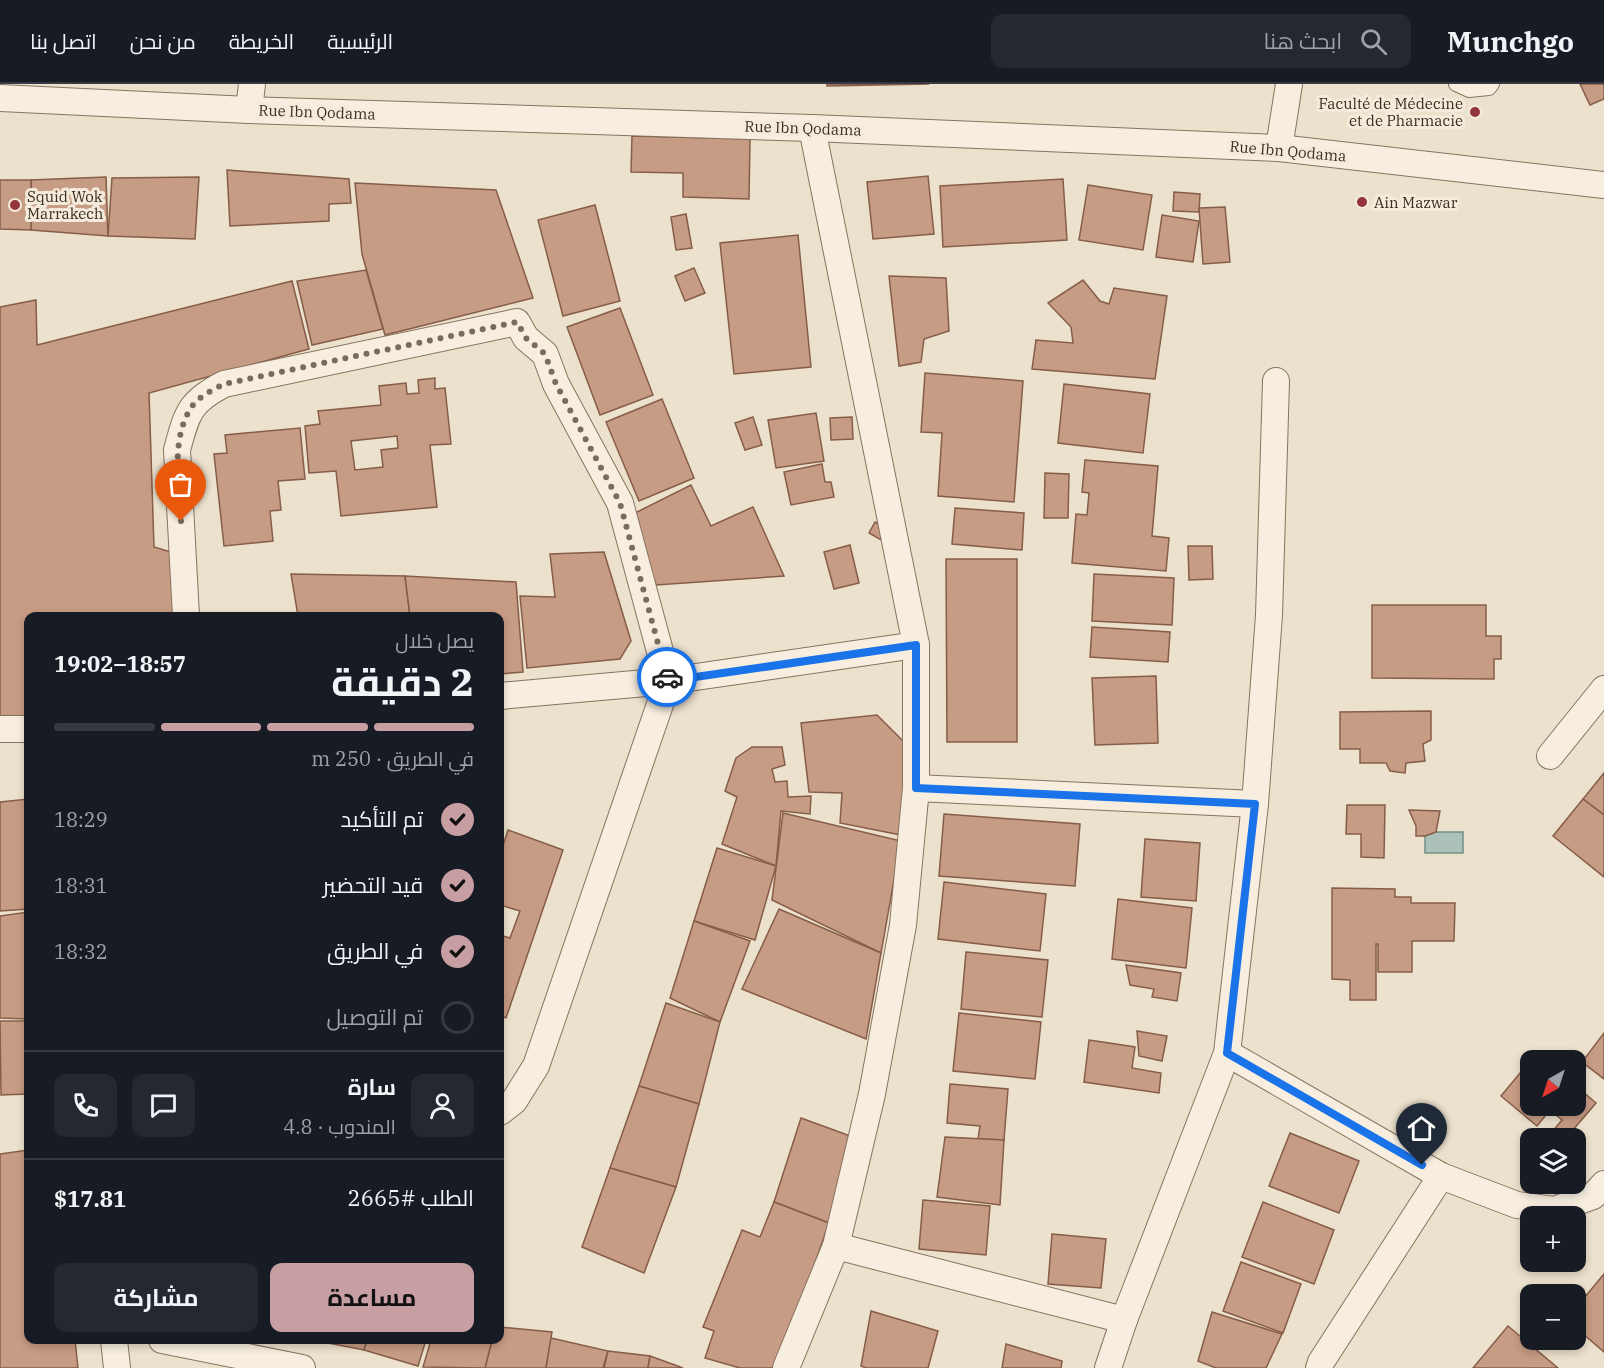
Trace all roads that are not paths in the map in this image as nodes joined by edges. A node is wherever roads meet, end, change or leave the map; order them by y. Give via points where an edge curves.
1 (252, 84) edge
2 (1289, 84) edge
3 (1456, 84) edge
4 (1492, 84) edge
5 (0, 98) edge
6 (249, 110) junction
7 (812, 128) junction
8 (1279, 148) junction
9 (1604, 184) edge
10 (1276, 381) dead end
11 (186, 612) edge
12 (916, 645) junction
13 (668, 681) junction
14 (1604, 688) edge
15 (504, 696) edge
16 (0, 729) edge
17 (24, 729) edge
18 (1550, 756) dead end
19 (916, 788) junction
20 (1255, 804) junction
21 (1227, 1053) junction
22 (504, 1109) edge
23 (1441, 1176) junction
24 (1598, 1190) edge
25 (836, 1246) junction
26 (1124, 1320) junction
27 (114, 1344) edge
28 (182, 1344) edge
29 (1324, 1366) edge
30 (117, 1368) edge
31 (302, 1368) edge
32 (786, 1368) edge
33 (1108, 1368) edge

1 - 6 street
2 - 8 street
3 - 4 lane via 1469,90 1489,88
5 - 6 street, Rue Ibn Qodama
6 - 7 street, Rue Ibn Qodama
7 - 8 street, Rue Ibn Qodama
7 - 12 street
8 - 9 street, Rue Ibn Qodama
10 - 20 street via 1269,615
11 - 13 street via 177,450 184,424 204,394 224,384 517,322 526,338 545,354 556,384 620,503
12 - 13 street
12 - 19 street
13 - 15 street
13 - 22 street via 536,1066 514,1101
14 - 18 street
16 - 17 street
19 - 20 street
19 - 25 street via 903,925 872,1094
20 - 21 street
21 - 23 street
21 - 26 street
23 - 24 street via 1517,1205 1554,1210
23 - 29 street
25 - 26 street
25 - 32 street
26 - 33 street
27 - 30 street
28 - 31 street

